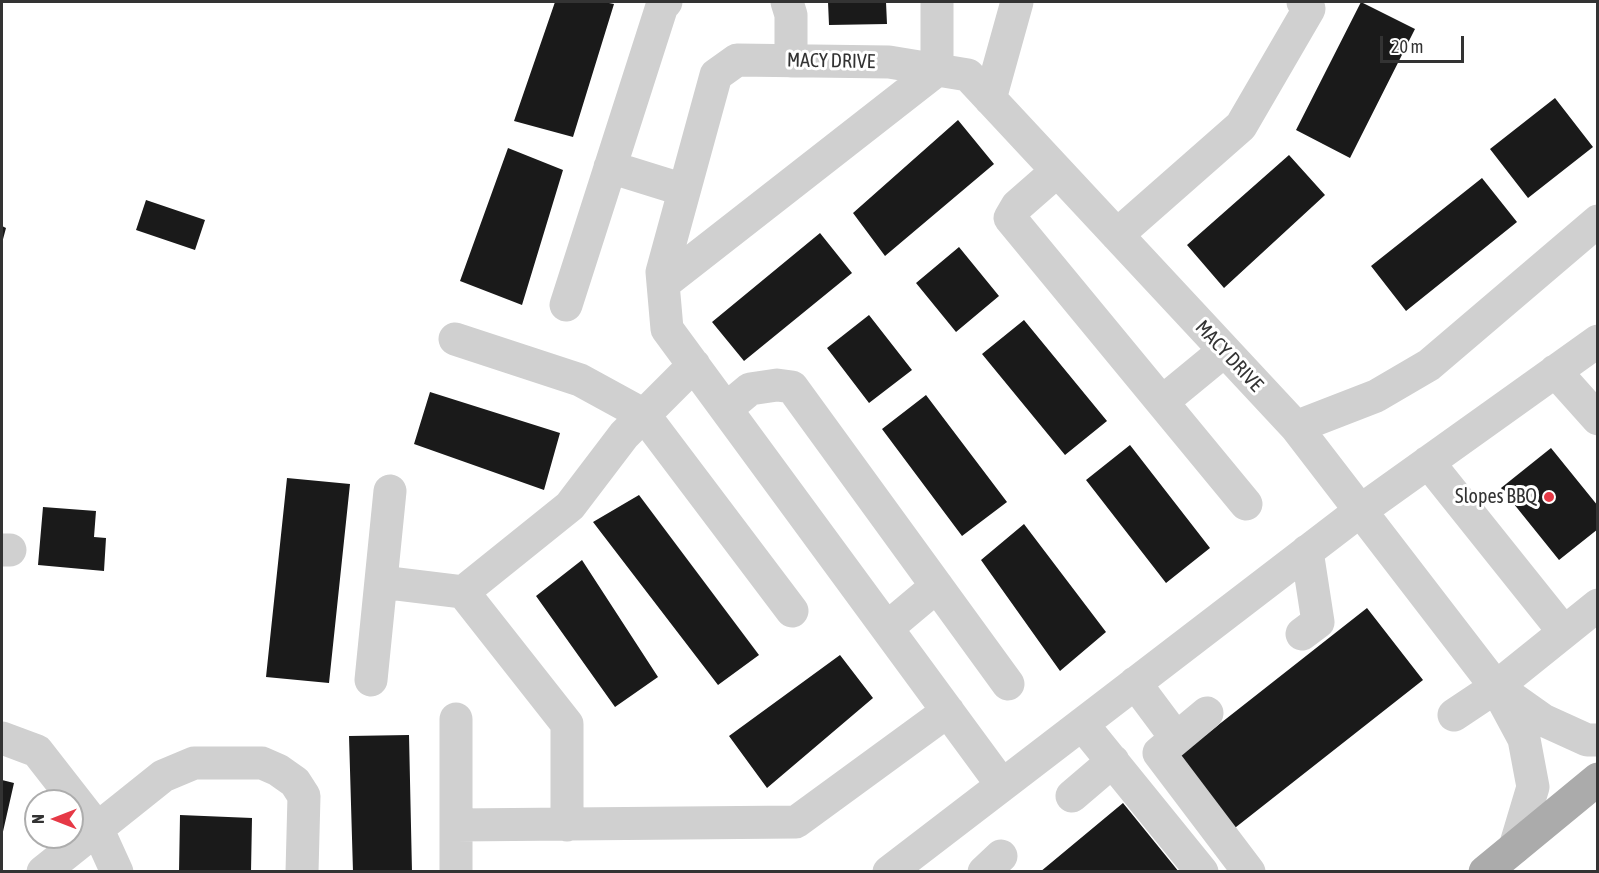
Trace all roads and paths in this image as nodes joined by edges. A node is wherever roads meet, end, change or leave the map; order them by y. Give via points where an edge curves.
1 (666, 2) edge
2 (787, 2) edge
3 (937, 2) edge
4 (1017, 2) edge
5 (1303, 2) edge
6 (791, 61) junction
7 (937, 70) junction
8 (990, 99) junction
9 (610, 167) junction
10 (1057, 171) junction
11 (684, 190) junction
12 (1598, 221) edge
13 (1117, 235) junction
14 (663, 284) junction
15 (566, 305) dead end
16 (455, 339) dead end
17 (1598, 341) edge
18 (1224, 351) junction
19 (694, 365) junction
20 (1555, 371) junction
21 (1162, 402) junction
22 (726, 409) junction
23 (644, 415) junction
24 (1598, 419) edge
25 (1296, 427) junction
26 (1428, 462) junction
27 (390, 491) dead end
28 (1246, 504) dead end
29 (1360, 511) junction
30 (1307, 551) junction
31 (381, 582) junction
32 (937, 586) junction
33 (463, 592) junction
34 (1598, 605) edge
35 (792, 611) dead end
36 (887, 628) junction
37 (1564, 632) junction
38 (1302, 634) dead end
39 (371, 680) dead end
40 (1135, 683) junction
41 (1008, 684) dead end
42 (1496, 687) junction
43 (948, 711) junction
44 (1208, 713) dead end
45 (1454, 715) dead end
46 (456, 719) dead end
47 (1082, 724) junction
48 (2, 738) edge
49 (1176, 738) junction
50 (1598, 740) edge
51 (1113, 761) junction
52 (1598, 779) edge
53 (1002, 785) junction
54 (1072, 796) dead end
55 (456, 825) junction
56 (567, 825) junction
57 (97, 828) junction
58 (1515, 847) junction
59 (43, 872) edge
60 (117, 872) edge
61 (303, 872) edge
62 (456, 872) edge
63 (889, 872) edge
64 (1202, 872) edge
65 (1250, 872) edge
66 (1485, 872) edge

1 - 9 street
2 - 6 street via 791,15
3 - 7 street
4 - 8 street
5 - 13 street via 1309,9 1241,126
6 - 7 street, MACY DRIVE via 889,62
6 - 11 street, MACY DRIVE via 737,60 716,75
7 - 8 street, MACY DRIVE via 968,75
7 - 14 street
8 - 10 street, MACY DRIVE
9 - 11 street
9 - 15 street
10 - 13 street, MACY DRIVE
10 - 21 street via 1017,206 1010,218
11 - 14 street, MACY DRIVE via 662,272
12 - 25 street via 1429,365 1376,396
13 - 18 street, MACY DRIVE
14 - 19 street, MACY DRIVE via 667,328
16 - 23 street via 580,380
17 - 20 street
18 - 21 street
18 - 25 street, MACY DRIVE
19 - 22 street, MACY DRIVE
19 - 23 street
20 - 24 street
20 - 26 street
21 - 28 street
22 - 32 street via 750,389 792,387
22 - 36 street, MACY DRIVE
23 - 33 street via 570,506
23 - 35 street
25 - 29 street, MACY DRIVE
26 - 29 street
26 - 37 street
27 - 31 street
29 - 30 street
29 - 42 street, MACY DRIVE
30 - 38 street via 1318,622
30 - 40 street
31 - 33 street
31 - 39 street
32 - 36 street
32 - 41 street
33 - 56 street via 567,724
34 - 37 street
36 - 43 street, MACY DRIVE
37 - 42 street
40 - 47 street
40 - 49 street
42 - 45 street
42 - 50 street via 1543,720 1587,740
42 - 58 street via 1524,739 1533,787
43 - 53 street, MACY DRIVE
43 - 56 street via 795,822
44 - 49 street
46 - 55 street
47 - 51 street
47 - 53 street
48 - 57 street via 37,751
49 - 65 street via 1159,753
51 - 54 street
51 - 64 street
52 - 58 main road
53 - 63 street
55 - 56 street
55 - 62 street
57 - 59 street
57 - 60 street
57 - 61 street via 163,776 194,763 262,763 295,782 304,796
58 - 66 main road

